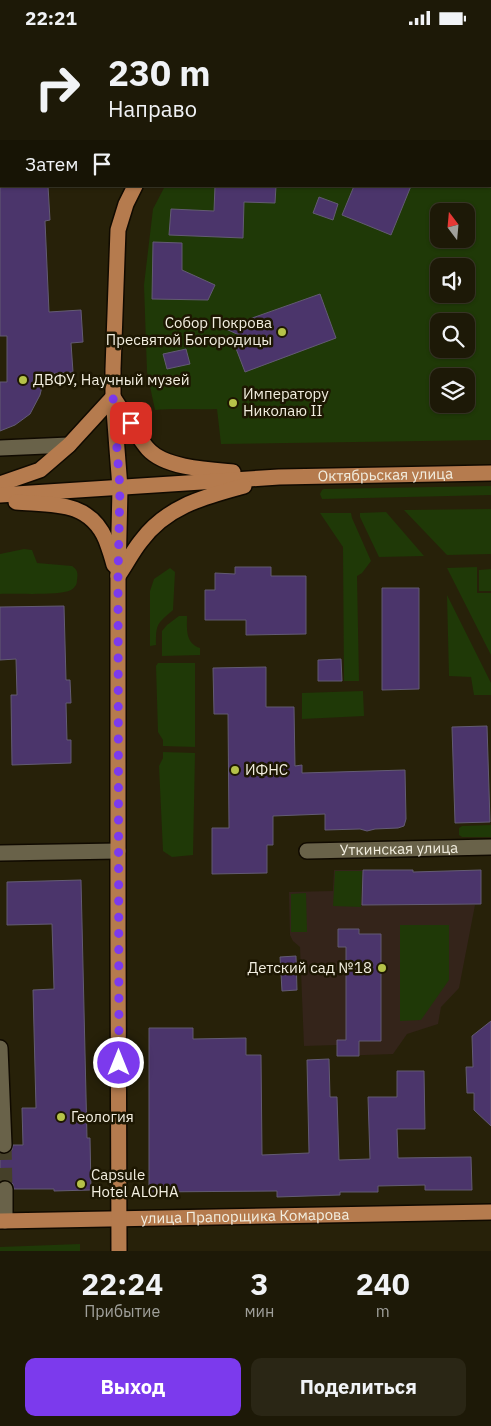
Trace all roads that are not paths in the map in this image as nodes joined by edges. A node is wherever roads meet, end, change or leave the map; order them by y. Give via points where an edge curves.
1 (135, 187) edge
2 (113, 397) junction
3 (69, 445) junction
4 (0, 448) edge
5 (491, 473) edge
6 (279, 477) junction
7 (0, 484) edge
8 (120, 488) junction
9 (0, 495) edge
10 (0, 500) edge
11 (118, 576) junction
12 (491, 847) edge
13 (118, 851) junction
14 (307, 851) dead end
15 (0, 853) edge
16 (0, 1048) edge
17 (4, 1145) dead end
18 (5, 1189) dead end
19 (491, 1212) edge
20 (119, 1218) junction
21 (2, 1221) edge
22 (120, 1251) edge

1 - 2 main road via 118,230
2 - 3 main road
2 - 6 main road via 149,450 168,462 205,470
2 - 8 main road
3 - 4 street
3 - 7 main road via 40,470
5 - 6 main road, Октябрьская улица
6 - 8 main road
6 - 11 main road via 188,503 163,517 141,540
8 - 9 main road
8 - 11 main road
10 - 11 main road via 70,506 90,516 105,538
11 - 13 main road
12 - 14 street, Уткинская улица
13 - 15 street
13 - 20 main road
16 - 17 street
18 - 21 street
19 - 20 main road, улица Прапорщика Комарова
20 - 21 main road, улица Прапорщика Комарова
20 - 22 main road

